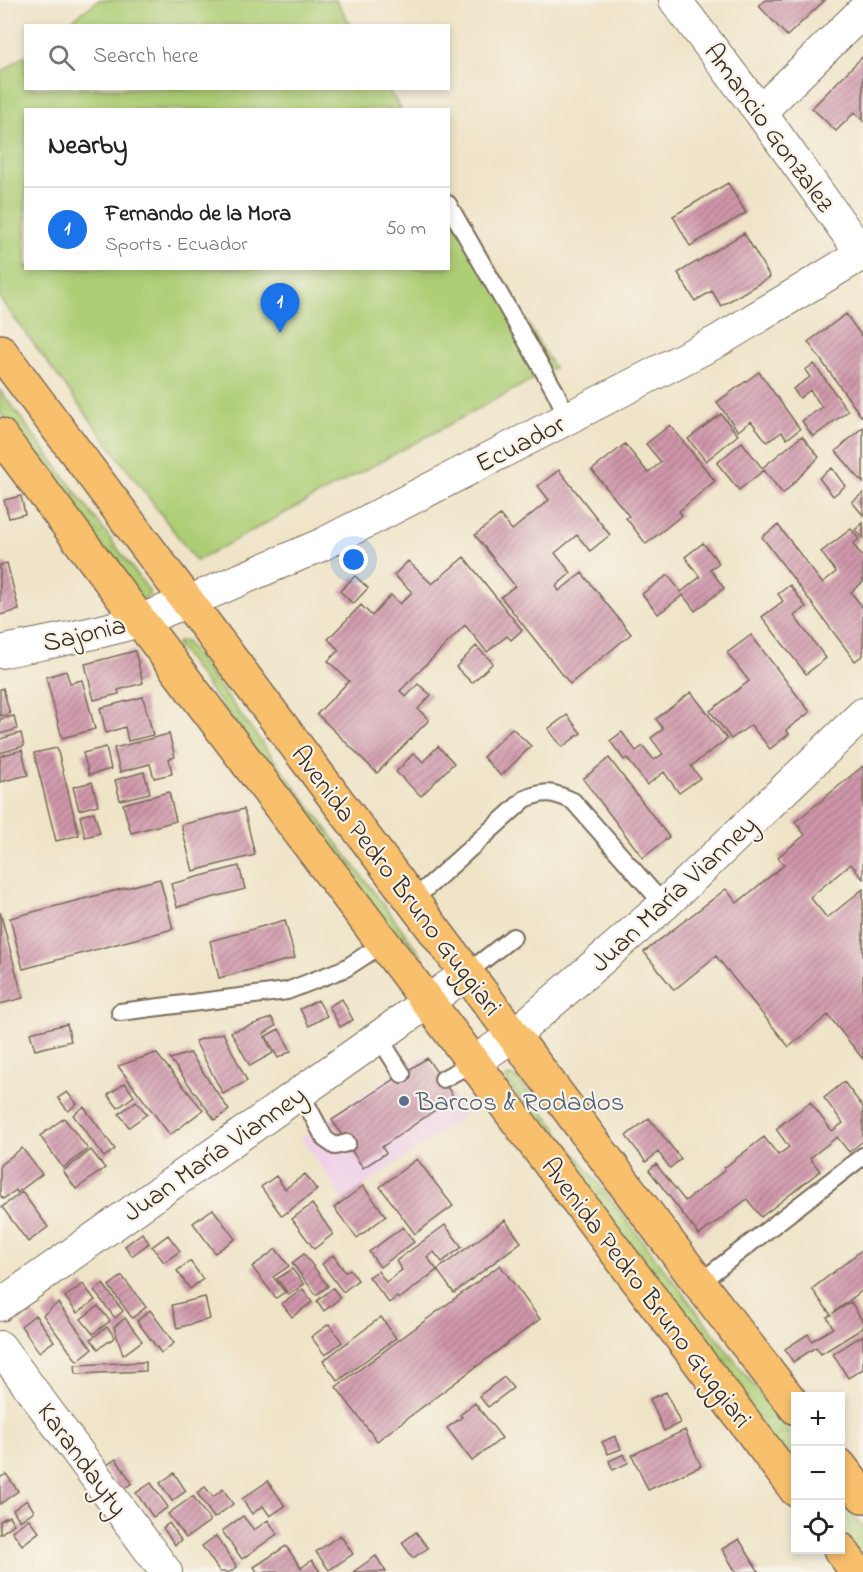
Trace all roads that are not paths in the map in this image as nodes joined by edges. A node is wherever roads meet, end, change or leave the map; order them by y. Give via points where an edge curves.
1 (675, 0) edge
2 (863, 11) edge
3 (760, 112) junction
4 (450, 207) edge
5 (862, 254) edge
6 (0, 351) edge
7 (568, 418) junction
8 (0, 435) edge
9 (165, 610) junction
10 (0, 652) edge
11 (863, 714) edge
12 (412, 900) junction
13 (664, 905) junction
14 (513, 937) dead end
15 (384, 942) junction
16 (467, 973) junction
17 (427, 1001) junction
18 (120, 1012) dead end
19 (514, 1035) junction
20 (379, 1037) junction
21 (474, 1062) junction
22 (402, 1074) dead end
23 (443, 1079) dead end
24 (300, 1092) junction
25 (347, 1143) dead end
26 (863, 1156) edge
27 (699, 1283) junction
28 (0, 1305) edge
29 (0, 1347) edge
30 (791, 1403) edge
31 (845, 1473) edge
32 (791, 1485) edge
33 (863, 1496) edge
34 (843, 1554) edge
35 (166, 1572) edge
36 (857, 1572) edge

1 - 3 street, Amancio Gonzalez
2 - 3 street
3 - 5 street, Amancio Gonzalez
4 - 7 lane
5 - 7 street, Ecuador via 718,341
6 - 9 main road, Avenida Pedro Bruno Guggiari
7 - 9 street, Ecuador via 321,545
8 - 9 main road, Avenida Pedro Bruno Guggiari
9 - 10 street, Sajonia via 83,635
9 - 12 main road, Avenida Pedro Bruno Guggiari
9 - 15 main road, Avenida Pedro Bruno Guggiari
11 - 13 street, Juan María Vianney
12 - 13 lane via 525,799 540,793 573,801
12 - 16 main road, Avenida Pedro Bruno Guggiari
13 - 19 street, Juan María Vianney
14 - 16 lane
15 - 17 main road, Avenida Pedro Bruno Guggiari
15 - 18 lane via 346,968 287,991
16 - 17 street, Juan María Vianney
16 - 19 main road, Avenida Pedro Bruno Guggiari
17 - 20 street, Juan María Vianney
17 - 21 main road, Avenida Pedro Bruno Guggiari
19 - 21 street, Juan María Vianney
19 - 27 main road, Avenida Pedro Bruno Guggiari
20 - 22 lane
20 - 24 street, Juan María Vianney
21 - 23 lane
21 - 32 main road, Avenida Pedro Bruno Guggiari
24 - 25 lane via 326,1139 335,1146
24 - 28 street, Juan María Vianney
26 - 27 lane
27 - 30 main road, Avenida Pedro Bruno Guggiari
29 - 35 street, Karandayty
31 - 33 main road
34 - 36 main road

